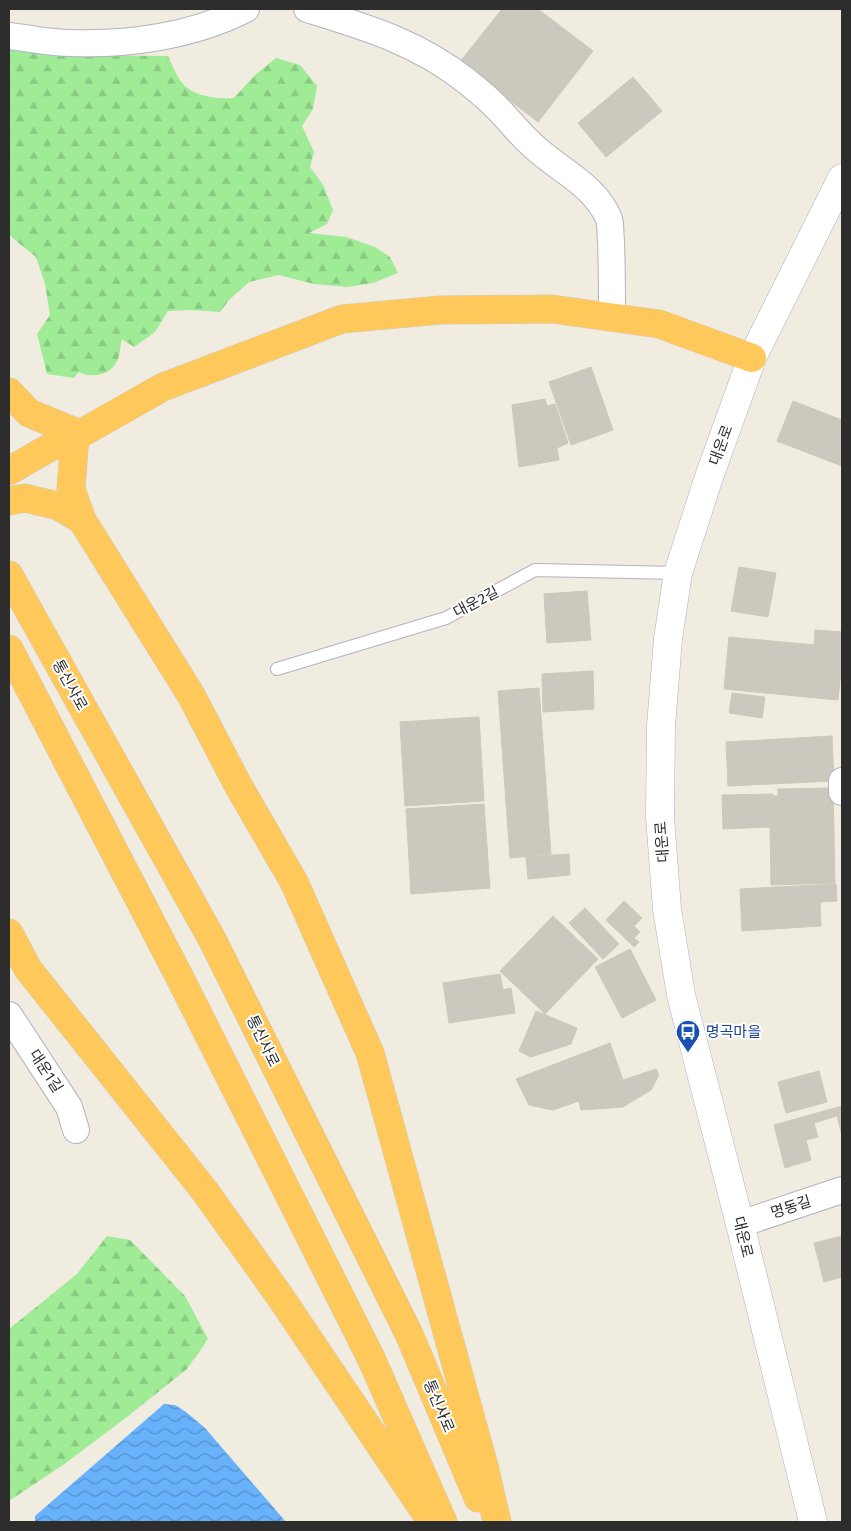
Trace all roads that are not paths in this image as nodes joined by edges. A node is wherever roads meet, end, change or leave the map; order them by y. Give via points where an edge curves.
1 (246, 9) edge
2 (307, 9) edge
3 (9, 36) edge
4 (842, 178) edge
5 (612, 317) junction
6 (752, 358) junction
7 (9, 392) edge
8 (78, 435) junction
9 (9, 471) edge
10 (9, 501) edge
11 (82, 520) junction
12 (678, 573) junction
13 (9, 575) edge
14 (9, 649) edge
15 (277, 669) dead end
16 (842, 781) edge
17 (842, 792) edge
18 (9, 933) edge
19 (9, 1015) edge
20 (76, 1130) dead end
21 (842, 1190) edge
22 (740, 1224) junction
23 (432, 1522) edge
24 (443, 1522) edge
25 (488, 1522) edge
26 (497, 1522) edge
27 (813, 1522) edge

1 - 3 street via 181,33 131,41 69,43
2 - 5 street via 355,23 437,59 501,112 528,142 581,182 598,200 610,220
4 - 6 street, 대운로
5 - 6 highway via 659,324
5 - 8 highway via 533,309 440,310 342,319 163,387
6 - 12 street, 대운로
7 - 8 highway via 29,413
8 - 9 highway
8 - 11 highway via 72,489
10 - 11 highway via 24,498 58,506
11 - 26 highway via 191,695 294,882 370,1053
12 - 15 lane, 대운2길 via 535,570 446,618
12 - 22 street, 대운로 via 668,639 661,726 660,818 668,910 681,995
13 - 25 highway, 통신사로 via 212,939 409,1334
14 - 24 highway via 372,1358
16 - 17 street
18 - 23 highway via 28,969 204,1190
19 - 20 street, 대운1길 via 69,1107
21 - 22 street, 명동길
22 - 27 street, 대운로

